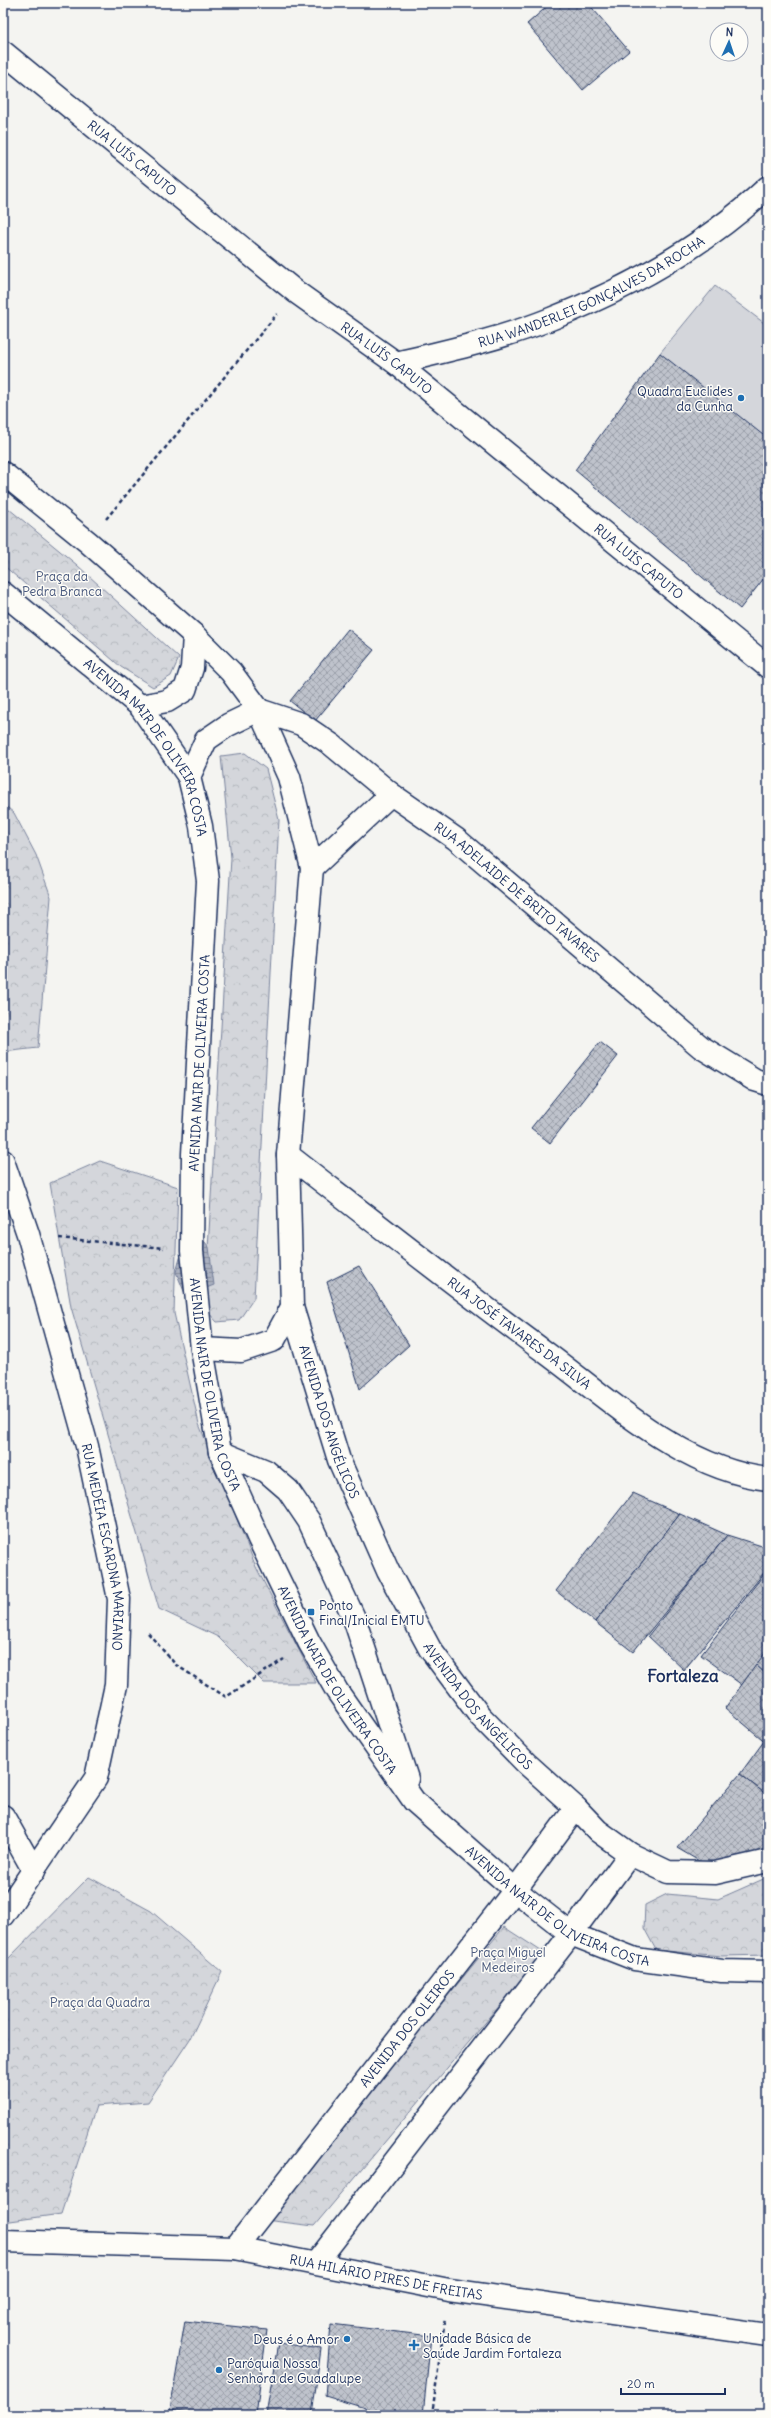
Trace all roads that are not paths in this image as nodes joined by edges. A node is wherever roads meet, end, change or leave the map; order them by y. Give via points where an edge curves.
1 (3, 52) edge
2 (768, 187) edge
3 (396, 363) junction
4 (3, 473) edge
5 (3, 593) edge
6 (194, 634) junction
7 (768, 667) edge
8 (140, 706) junction
9 (259, 710) junction
10 (189, 777) junction
11 (391, 794) junction
12 (312, 868) junction
13 (768, 1084) edge
14 (288, 1155) junction
15 (3, 1161) edge
16 (292, 1307) junction
17 (202, 1349) junction
18 (220, 1452) junction
19 (768, 1479) edge
20 (414, 1801) junction
21 (576, 1808) junction
22 (3, 1816) edge
23 (630, 1854) junction
24 (768, 1861) edge
25 (34, 1872) junction
26 (515, 1890) junction
27 (3, 1915) edge
28 (571, 1934) junction
29 (768, 1972) edge
30 (3, 2241) edge
31 (235, 2248) junction
32 (316, 2263) junction
33 (768, 2335) edge

1 - 3 street, RUA LUÍS CAPUTO via 296,292
2 - 3 street, RUA WANDERLEI GONÇALVES DA ROCHA via 739,214 687,250 635,280 548,320
3 - 7 street, RUA LUÍS CAPUTO
4 - 6 street via 88,542
5 - 8 street, AVENIDA NAIR DE OLIVEIRA COSTA
6 - 8 street via 192,668 185,690 167,701
6 - 9 street via 231,672
8 - 10 street, AVENIDA NAIR DE OLIVEIRA COSTA
9 - 10 street via 228,725 206,740
9 - 11 street, RUA ADELAIDE DE BRITO TAVARES via 301,724 332,745
9 - 12 street via 290,777
10 - 17 street, AVENIDA NAIR DE OLIVEIRA COSTA via 201,826 208,880 193,1154 192,1251
11 - 12 street
11 - 13 street, RUA ADELAIDE DE BRITO TAVARES via 456,838 701,1048 755,1080
12 - 14 street
14 - 16 street, AVENIDA DOS ANGÉLICOS
14 - 19 street, RUA JOSÉ TAVARES DA SILVA via 418,1258 667,1442 718,1466 755,1478
15 - 25 street, RUA MEDÉIA ESCARDNA MARIANO via 28,1234 87,1446 119,1600 116,1686 96,1778
16 - 17 street via 274,1340 241,1351
16 - 21 street, AVENIDA DOS ANGÉLICOS via 339,1460 388,1571 430,1649 480,1716 526,1763
17 - 18 street, AVENIDA NAIR DE OLIVEIRA COSTA
18 - 20 street, AVENIDA NAIR DE OLIVEIRA COSTA via 309,1642 337,1691
18 - 20 street via 266,1471 288,1490 309,1521 354,1618
20 - 26 street, AVENIDA NAIR DE OLIVEIRA COSTA
21 - 23 street, AVENIDA DOS ANGÉLICOS via 598,1831
21 - 26 street, AVENIDA DOS OLEIROS
22 - 25 street
23 - 24 street, AVENIDA DOS ANGÉLICOS via 668,1872 715,1873
23 - 28 street
25 - 27 street, RUA MEDÉIA ESCARDNA MARIANO
26 - 28 street, AVENIDA NAIR DE OLIVEIRA COSTA
26 - 31 street, AVENIDA DOS OLEIROS
28 - 29 street, AVENIDA NAIR DE OLIVEIRA COSTA via 635,1958 722,1971
28 - 32 street
30 - 31 street, RUA HILÁRIO PIRES DE FREITAS
31 - 32 street, RUA HILÁRIO PIRES DE FREITAS
32 - 33 street, RUA HILÁRIO PIRES DE FREITAS via 449,2290

